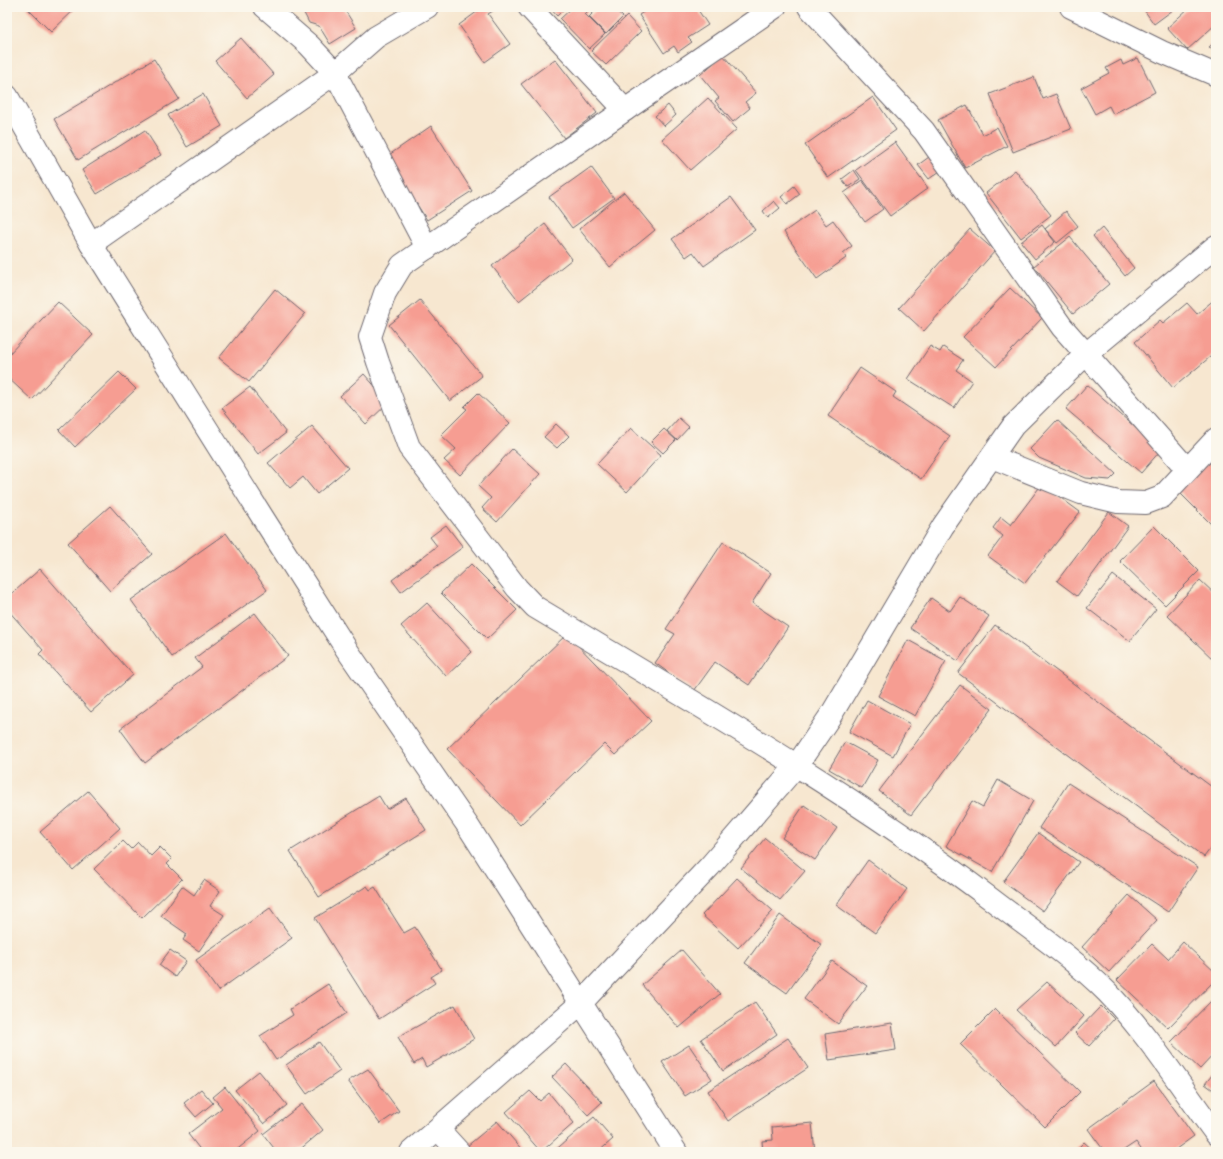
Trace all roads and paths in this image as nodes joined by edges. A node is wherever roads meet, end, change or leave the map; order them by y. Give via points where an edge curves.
1 (265, 7) edge
2 (427, 7) edge
3 (528, 7) edge
4 (775, 7) edge
5 (809, 7) edge
6 (1071, 7) edge
7 (335, 74) junction
8 (1216, 75) edge
9 (7, 96) edge
10 (625, 110) junction
11 (91, 244) junction
12 (1216, 246) edge
13 (427, 248) junction
14 (1085, 355) junction
15 (1216, 439) edge
16 (992, 456) junction
17 (1187, 469) junction
18 (797, 765) junction
19 (581, 1003) junction
20 (438, 1129) junction
21 (1216, 1134) edge
22 (411, 1152) edge
23 (459, 1152) edge
24 (676, 1152) edge

1 - 7 street via 309,45
2 - 7 street via 376,37
3 - 10 street
4 - 10 street
5 - 14 street via 924,131 1062,328
6 - 8 street via 1162,52
7 - 11 street
7 - 13 street
9 - 11 street
10 - 13 street
11 - 19 street via 347,650 468,826
12 - 14 street
13 - 18 street via 402,265 385,293 370,337 409,447 517,588 535,607
14 - 16 street via 1013,426
14 - 17 street
15 - 17 street
16 - 17 street via 1081,493 1118,502 1146,503 1162,497
16 - 18 street via 943,526 831,715
18 - 19 street via 710,866
18 - 21 street via 934,856 1070,960 1127,1014
19 - 20 street
19 - 24 street
20 - 22 street
20 - 23 street

